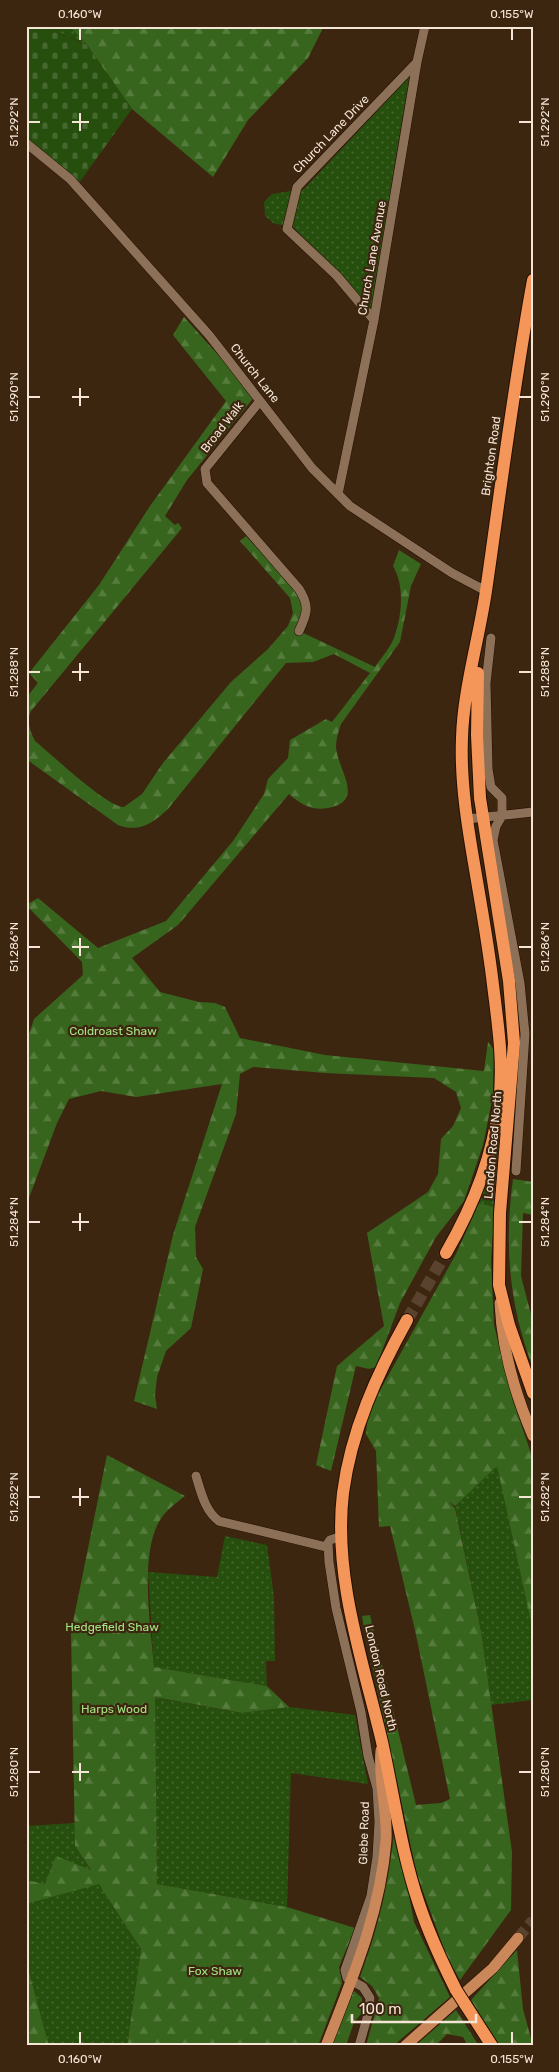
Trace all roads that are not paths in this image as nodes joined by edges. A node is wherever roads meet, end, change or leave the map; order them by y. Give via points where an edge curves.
1 (426, 26) edge
2 (417, 62) junction
3 (26, 143) edge
4 (533, 280) edge
5 (374, 320) junction
6 (260, 400) junction
7 (338, 494) junction
8 (486, 590) junction
9 (299, 631) dead end
10 (485, 637) junction
11 (482, 744) junction
12 (533, 812) edge
13 (502, 816) junction
14 (467, 818) junction
15 (482, 818) junction
16 (493, 840) junction
17 (487, 853) junction
18 (516, 1171) dead end
19 (446, 1253) tunnel mouth
20 (499, 1285) junction
21 (407, 1320) tunnel mouth
22 (533, 1393) edge
23 (533, 1436) edge
24 (196, 1476) dead end
25 (342, 1536) junction
26 (327, 1547) junction
27 (382, 1742) junction
28 (518, 1938) tunnel mouth
29 (351, 1982) junction
30 (326, 2046) edge
31 (359, 2046) edge
32 (405, 2046) edge
33 (492, 2046) edge

1 - 2 street, Church Lane Avenue
2 - 5 street, Church Lane Avenue
2 - 5 street, Church Lane Drive via 297,187 287,229 337,276
3 - 6 street, Church Lane via 70,179 209,335
4 - 8 highway, Brighton Road via 516,372
5 - 7 street, Church Lane Avenue
6 - 7 street, Church Lane via 312,468
6 - 9 street, Broad Walk via 205,469 207,483 299,589 307,602 308,613
7 - 8 street, Church Lane via 376,525 452,573
8 - 10 highway, Brighton Road
10 - 11 highway, Brighton Road
10 - 14 highway, Brighton Road via 463,717 461,777
11 - 13 street, Brighton Road via 491,787 502,798
11 - 15 highway, Brighton Road
12 - 13 street
13 - 15 street
13 - 16 street
14 - 15 street
14 - 19 highway, London Road North via 489,948 500,1045 501,1086 496,1126 485,1165
15 - 17 highway, London Road North
16 - 17 street
16 - 18 street, London Road North via 520,983 525,1034
17 - 20 highway, London Road North via 509,984 514,1043 500,1213
20 - 22 highway
20 - 23 main road, London Road North via 507,1356
21 - 25 highway, London Road North via 358,1428 343,1495
24 - 26 street via 204,1502 219,1521
25 - 26 street via 330,1540
25 - 27 highway, London Road North via 350,1605
26 - 29 street, Glebe Road via 336,1608 360,1706 379,1805 374,1877 366,1914 345,1970
27 - 29 main road, London Road North via 380,1762 387,1821 382,1878 368,1935
27 - 33 highway, bridge via 418,1903 456,1990
28 - 32 main road via 493,1968
29 - 30 main road, London Road North
29 - 31 street via 363,1987 370,1998 370,2012

